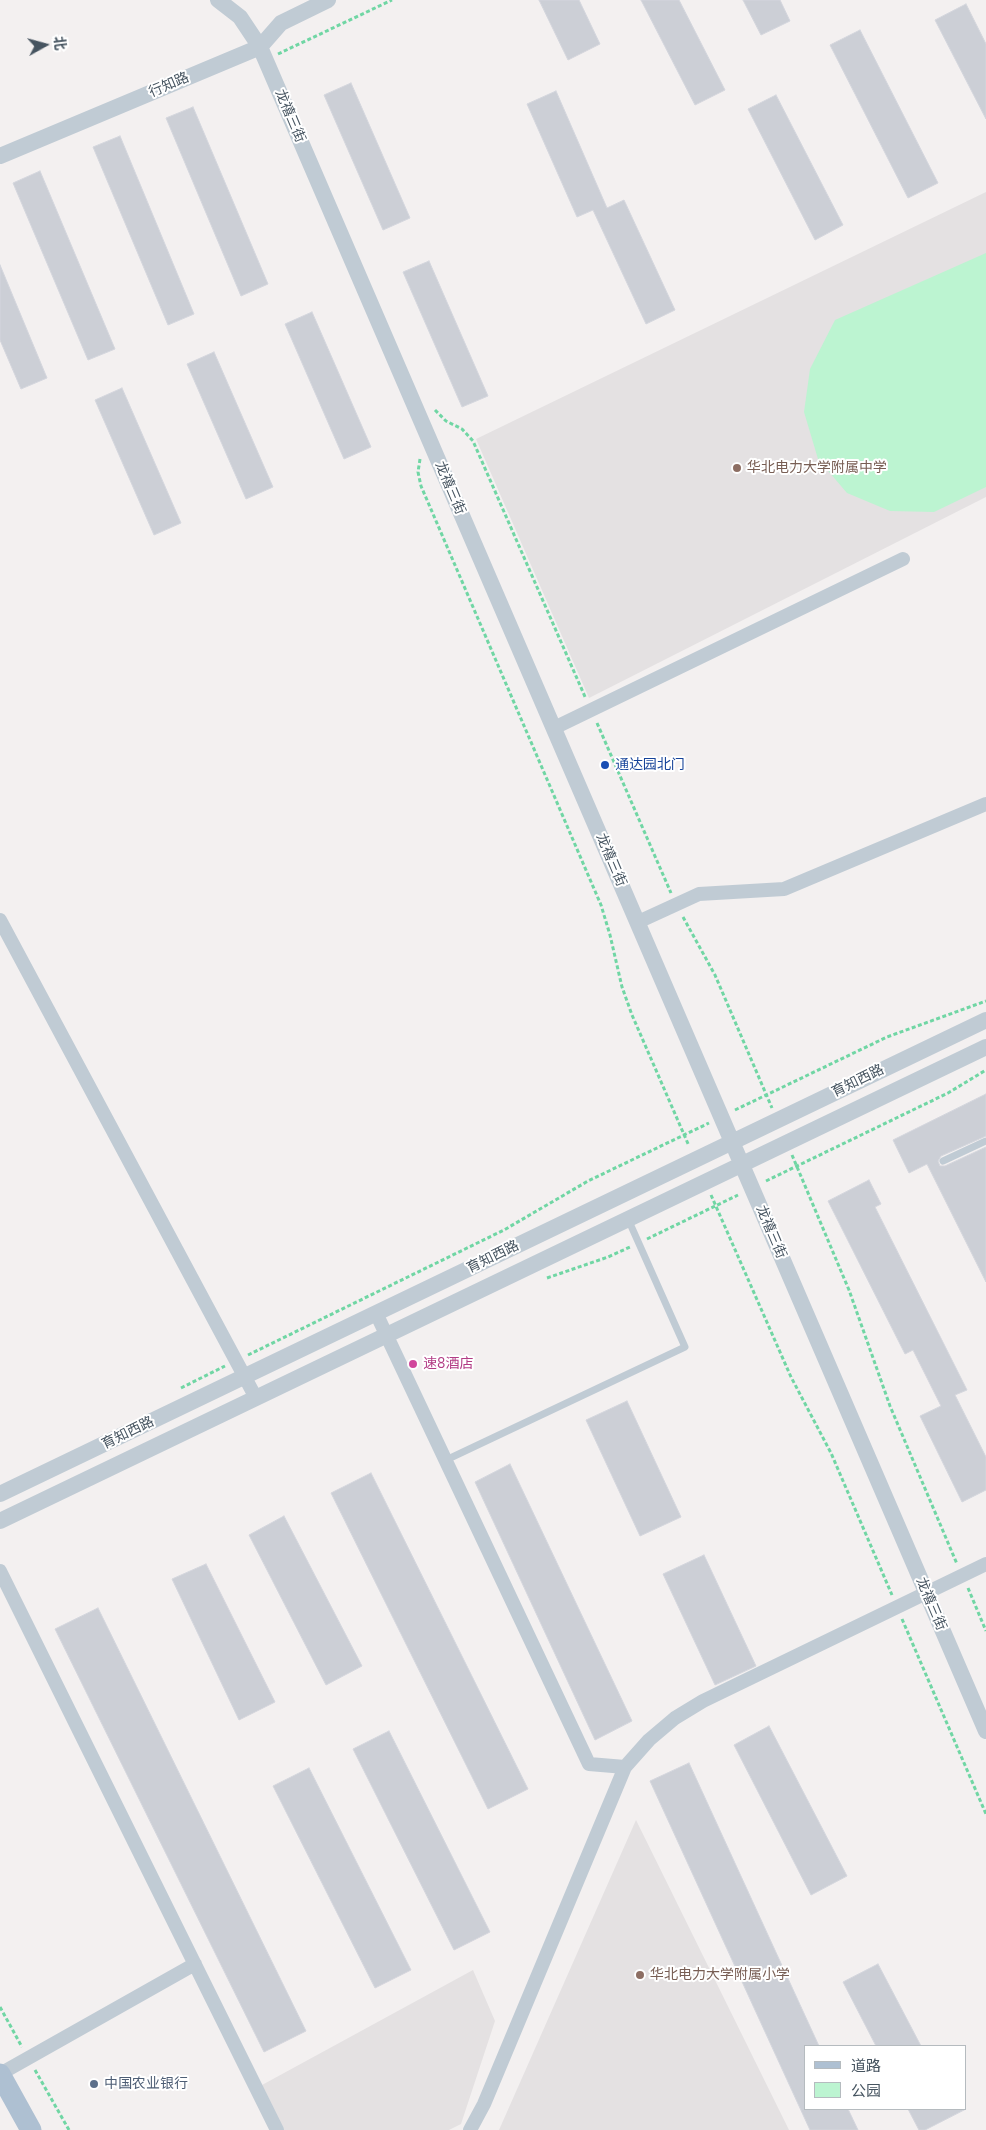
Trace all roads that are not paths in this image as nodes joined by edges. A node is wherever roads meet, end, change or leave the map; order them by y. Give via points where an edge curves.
1 (218, 0) edge
2 (328, 0) edge
3 (260, 47) junction
4 (0, 156) edge
5 (904, 559) dead end
6 (554, 728) junction
7 (986, 804) edge
8 (0, 920) edge
9 (638, 922) junction
10 (986, 1020) edge
11 (986, 1046) edge
12 (986, 1141) edge
13 (732, 1142) junction
14 (942, 1161) dead end
15 (742, 1164) junction
16 (628, 1219) junction
17 (376, 1313) junction
18 (386, 1335) junction
19 (244, 1377) junction
20 (256, 1398) junction
21 (446, 1460) junction
22 (0, 1494) edge
23 (0, 1521) edge
24 (986, 1564) edge
25 (0, 1571) edge
26 (926, 1593) junction
27 (986, 1731) edge
28 (625, 1767) junction
29 (195, 1964) junction
30 (0, 2074) edge
31 (31, 2130) edge
32 (277, 2130) edge
33 (470, 2130) edge

1 - 3 street, 龙禧三街 via 240,18
2 - 3 street, 行知路 via 281,23
3 - 4 street, 行知路
3 - 6 street, 龙禧三街
5 - 6 street
6 - 9 street, 龙禧三街
7 - 9 street via 784,889 699,894
8 - 19 street
9 - 13 street, 龙禧三街
10 - 13 street, 育知西路
11 - 15 street, 育知西路
12 - 14 lane
13 - 15 street, 龙禧三街
13 - 17 street, 育知西路
15 - 16 street, 育知西路
15 - 26 street, 龙禧三街
16 - 18 street, 育知西路
16 - 21 lane via 685,1347
17 - 18 street
17 - 19 street, 育知西路
18 - 20 street, 育知西路
18 - 21 street
19 - 20 street
19 - 22 street, 育知西路
20 - 23 street, 育知西路
21 - 28 street via 589,1764
24 - 26 street
25 - 29 street
26 - 27 street, 龙禧三街
26 - 28 street via 675,1718
28 - 33 street via 484,2104
29 - 30 street
29 - 32 street
30 - 31 main road

